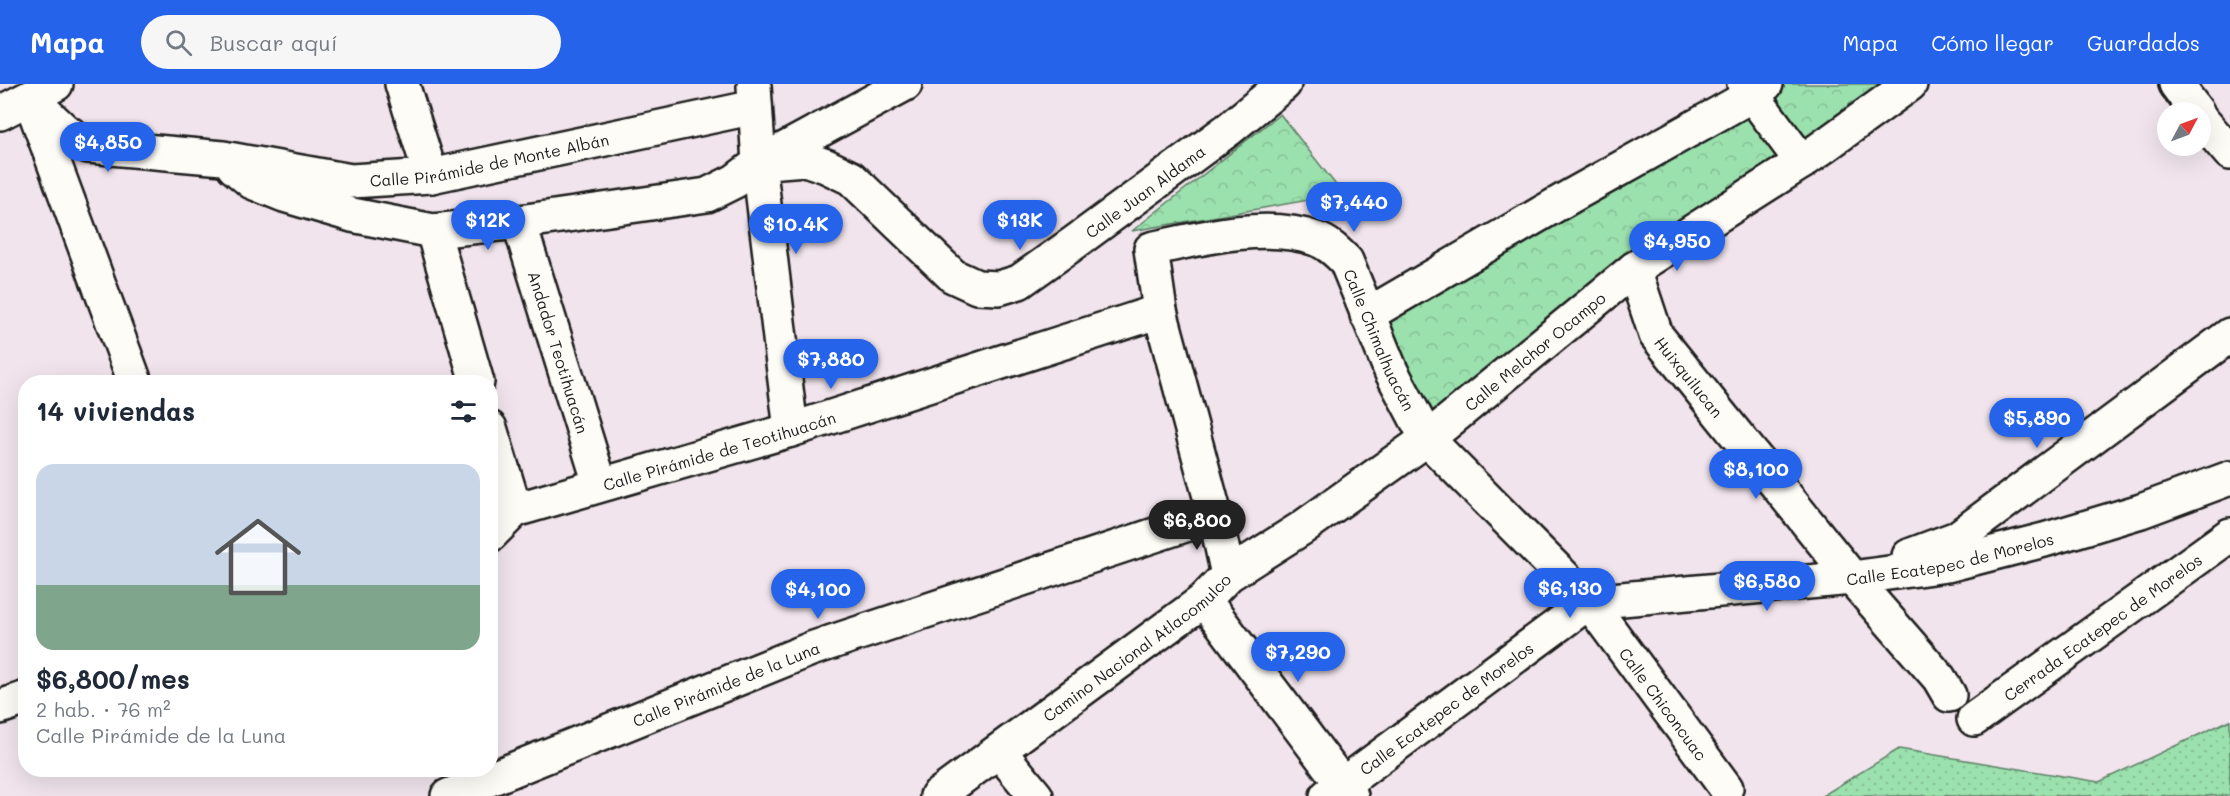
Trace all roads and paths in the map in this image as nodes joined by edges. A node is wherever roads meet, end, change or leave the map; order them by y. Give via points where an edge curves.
1 (402, 84) edge
2 (905, 84) edge
3 (1284, 84) edge
4 (1910, 84) edge
5 (2176, 84) edge
6 (1754, 88) edge
7 (44, 91) edge
8 (754, 95) edge
9 (2190, 102) edge
10 (0, 113) edge
11 (2211, 131) edge
12 (2230, 153) edge
13 (223, 158) junction
14 (1802, 162) junction
15 (759, 163) junction
16 (431, 176) junction
17 (519, 222) junction
18 (433, 231) junction
19 (1634, 269) junction
20 (1160, 311) junction
21 (1367, 315) junction
22 (2230, 335) edge
23 (133, 375) edge
24 (475, 375) edge
25 (791, 430) junction
26 (1427, 439) junction
27 (498, 454) edge
28 (2230, 478) edge
29 (600, 484) junction
30 (515, 510) junction
31 (1215, 515) junction
32 (498, 527) edge
33 (2230, 535) edge
34 (1228, 575) junction
35 (1852, 578) junction
36 (1204, 600) junction
37 (1590, 602) junction
38 (1948, 695) dead end
39 (18, 701) edge
40 (0, 707) edge
41 (1974, 719) dead end
42 (999, 751) junction
43 (498, 776) edge
44 (495, 777) edge
45 (1726, 788) dead end
46 (1340, 792) edge
47 (448, 796) edge
48 (937, 796) edge
49 (1036, 796) edge

1 - 16 street
2 - 15 street
3 - 15 street, Calle Juan Aldama via 1083,237 1019,282 999,288 977,287 953,276 850,178 805,159
4 - 14 street, Calle Melchor Ocampo
5 - 9 street
6 - 14 street
6 - 21 street
7 - 10 street
7 - 13 street, Calle Pirámide de Monte Albán via 64,130 87,146
7 - 23 street
8 - 15 street
8 - 16 street, Calle Pirámide de Monte Albán
11 - 12 street
13 - 16 street, Calle Pirámide de Monte Albán via 351,181
13 - 18 street via 252,182 284,195 352,215
14 - 19 street, Calle Melchor Ocampo
15 - 17 street via 707,195
15 - 25 street
17 - 18 street
17 - 29 street, Andador Teotihuacán
18 - 24 street
19 - 26 street, Calle Melchor Ocampo
19 - 35 street, Huixquilucan via 1656,335
20 - 21 street, Calle Chimalhuacán via 1151,249 1214,235 1284,231 1317,239 1346,261
20 - 25 street, Calle Pirámide de Teotihuacán
20 - 31 street
21 - 26 street, Calle Chimalhuacán
22 - 35 street via 1957,538
25 - 29 street, Calle Pirámide de Teotihuacán
26 - 34 street, Camino Nacional Atlacomulco
26 - 37 street, Calle Chiconcuac
27 - 30 street
28 - 35 street, Calle Ecatepec de Morelos via 2141,511 2034,543 1947,566
29 - 30 street, Calle Pirámide de Teotihuacán
30 - 32 street, Calle Pirámide de Teotihuacán
31 - 34 street
31 - 43 street, Calle Pirámide de la Luna via 811,650
33 - 41 street, Cerrada Ecatepec de Morelos
34 - 36 street, Camino Nacional Atlacomulco
35 - 37 street, Calle Ecatepec de Morelos
35 - 38 street, Huixquilucan via 1939,678
36 - 42 street, Camino Nacional Atlacomulco
36 - 46 street
37 - 45 street, Calle Chiconcuac
37 - 46 street, Calle Ecatepec de Morelos
39 - 40 street
42 - 48 street, Camino Nacional Atlacomulco
42 - 49 street
44 - 47 street, Calle Pirámide de la Luna

